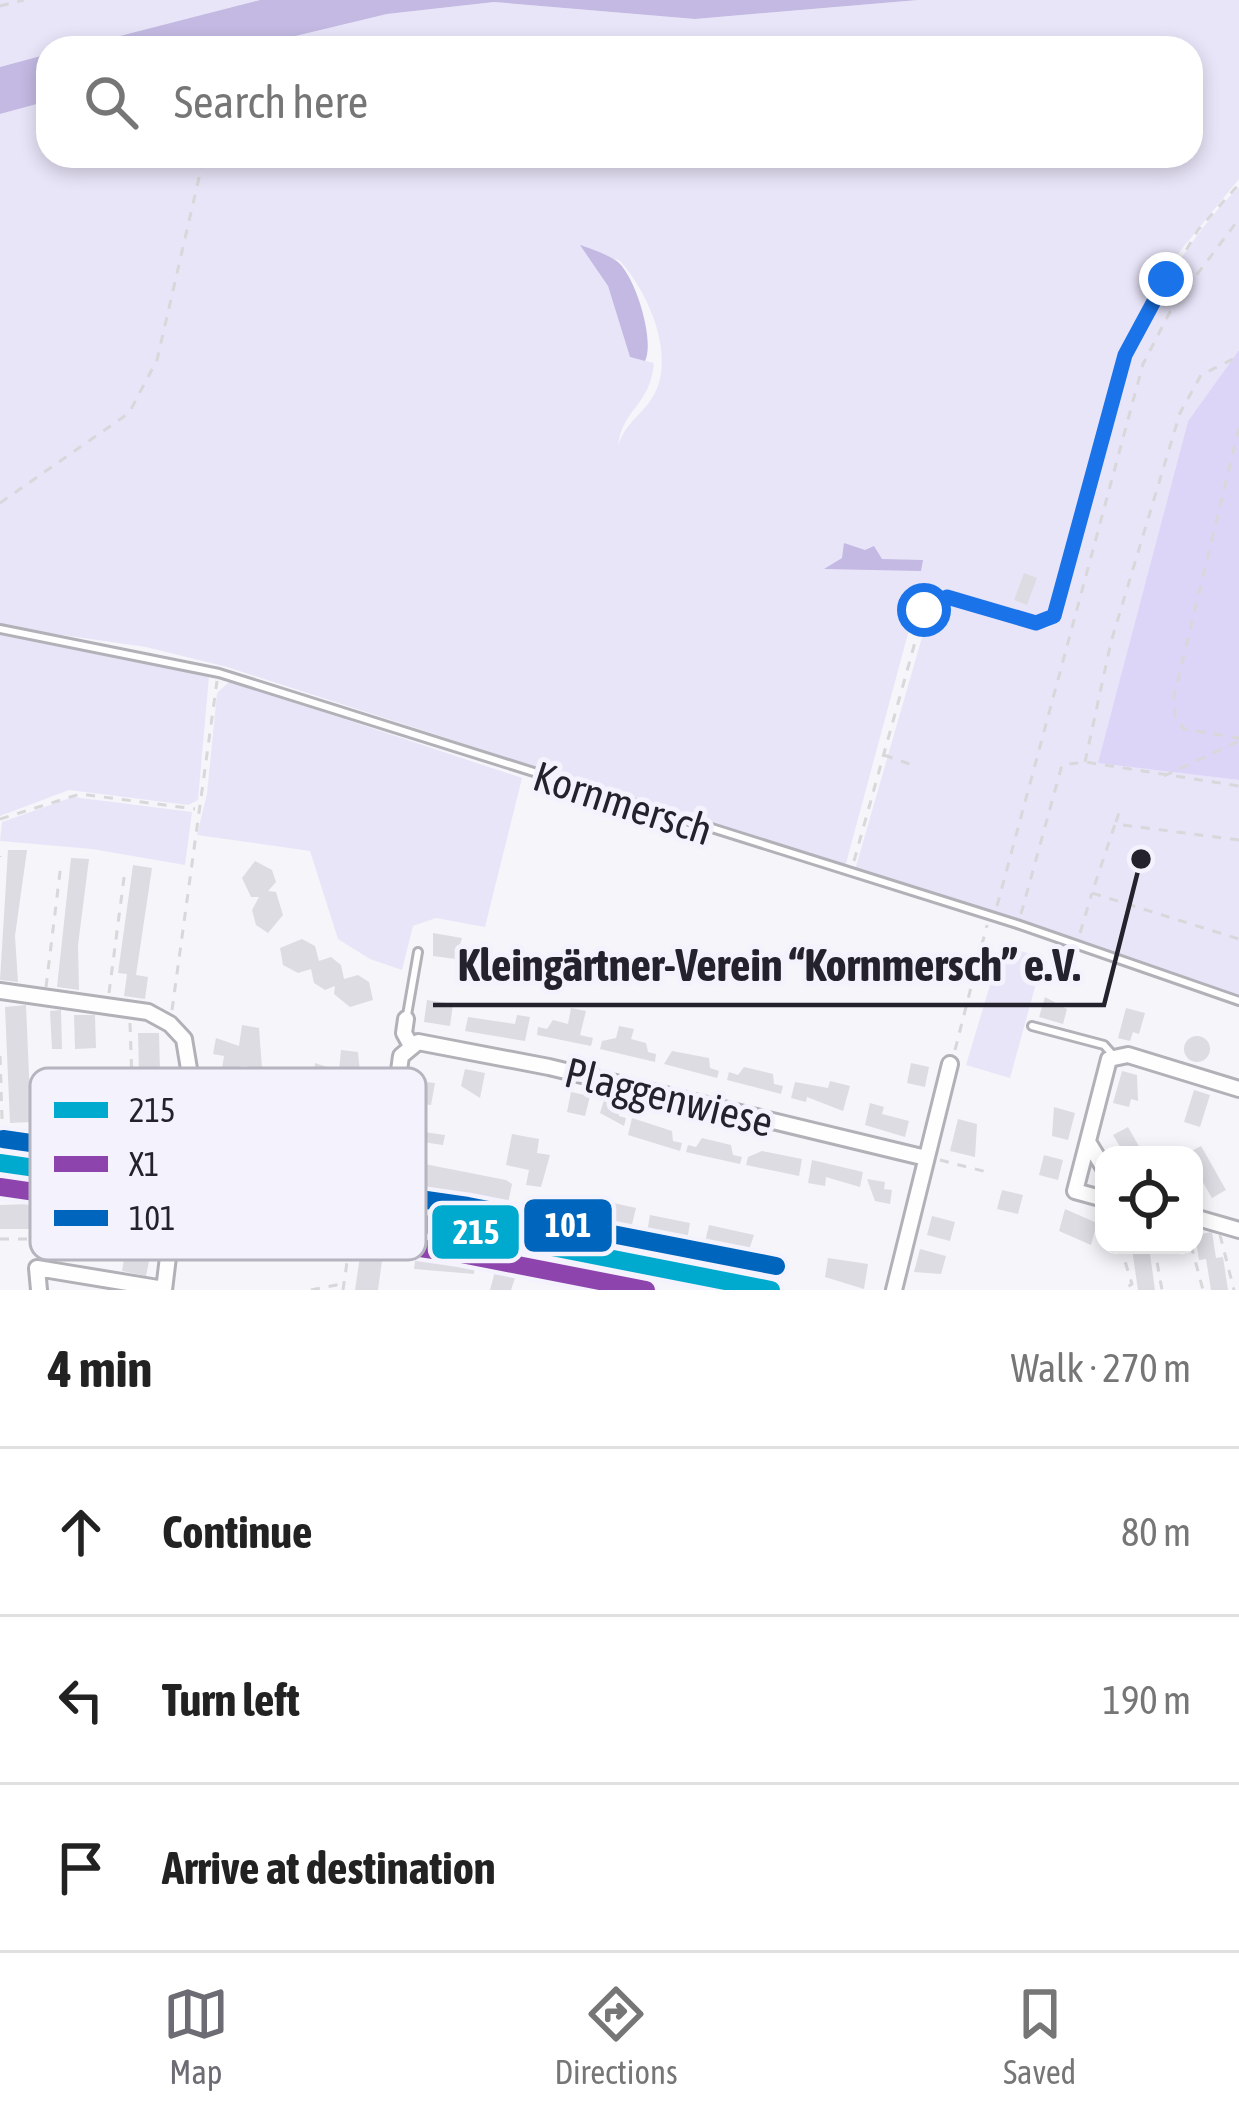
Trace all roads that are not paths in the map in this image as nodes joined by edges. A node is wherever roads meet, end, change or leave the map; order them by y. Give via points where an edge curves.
1 (0, 629) edge
2 (418, 952) dead end
3 (0, 991) edge
4 (1239, 1001) edge
5 (406, 1019) joint
6 (1032, 1026) dead end
7 (410, 1044) junction
8 (1113, 1055) junction
9 (950, 1064) road end
10 (189, 1068) edge
11 (399, 1068) edge
12 (1239, 1089) edge
13 (1088, 1142) junction
14 (1095, 1153) edge
15 (934, 1159) junction
16 (1095, 1197) edge
17 (1203, 1219) edge
18 (426, 1226) edge
19 (1239, 1230) edge
20 (164, 1289) edge
21 (39, 1290) edge
22 (771, 1290) edge
23 (894, 1290) edge

1 - 4 lane, Kornmersch via 219,673
2 - 5 lane
3 - 10 street via 130,1009 170,1024 184,1040
5 - 7 street
6 - 8 lane
7 - 11 street
7 - 15 street, Plaggenwiese via 532,1063
8 - 12 street
8 - 13 street
9 - 15 street
13 - 14 street
13 - 16 street via 1075,1191
15 - 23 street
17 - 19 street
18 - 22 street
20 - 21 street via 37,1268

